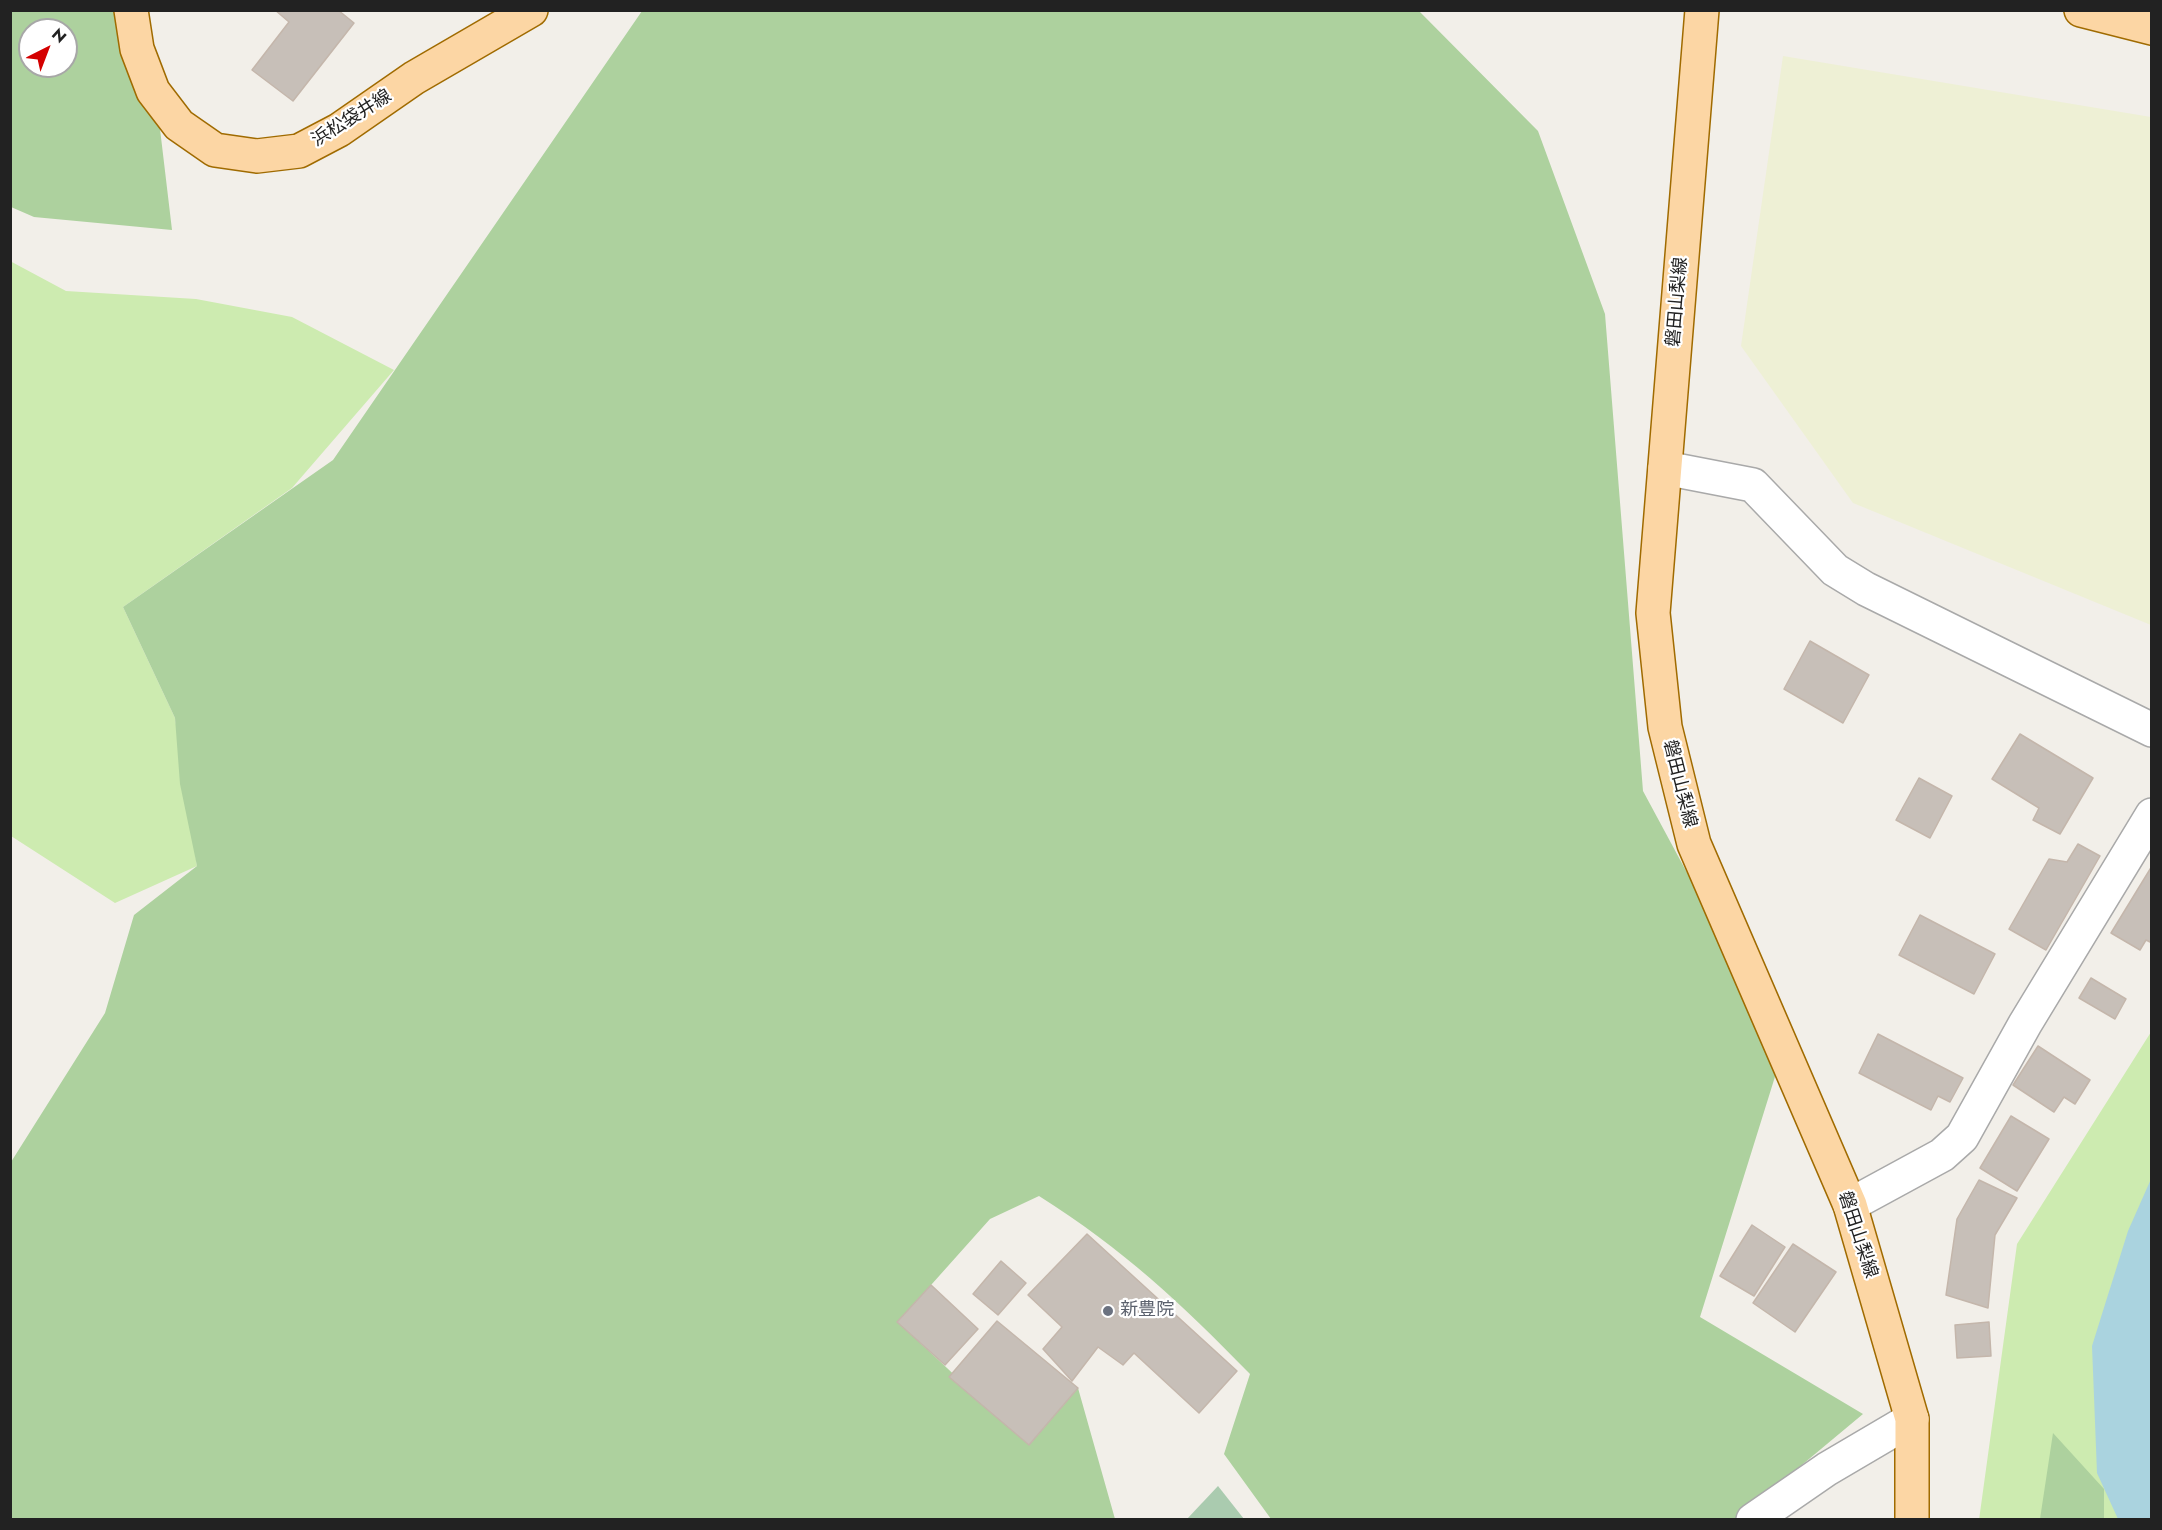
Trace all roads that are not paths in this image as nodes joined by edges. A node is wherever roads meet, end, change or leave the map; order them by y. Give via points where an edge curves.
1 (131, 10) edge
2 (531, 10) edge
3 (1702, 10) edge
4 (2081, 10) edge
5 (2151, 28) edge
6 (1665, 468) junction
7 (2151, 730) edge
8 (2151, 815) edge
9 (1850, 1205) junction
10 (1912, 1419) junction
11 (1753, 1520) edge
12 (1912, 1520) edge

1 - 2 main road, 浜松袋井線 via 137,49 153,91 179,125 215,150 257,156 299,151 339,130 414,78
3 - 6 main road, 磐田山梨線
4 - 5 main road
6 - 7 street via 1754,484 1835,570
6 - 9 main road, 磐田山梨線 via 1653,613 1665,727 1691,833
8 - 9 street via 1962,1137 1942,1155
9 - 10 main road, 磐田山梨線
10 - 11 street via 1827,1469
10 - 12 main road, 磐田山梨線

